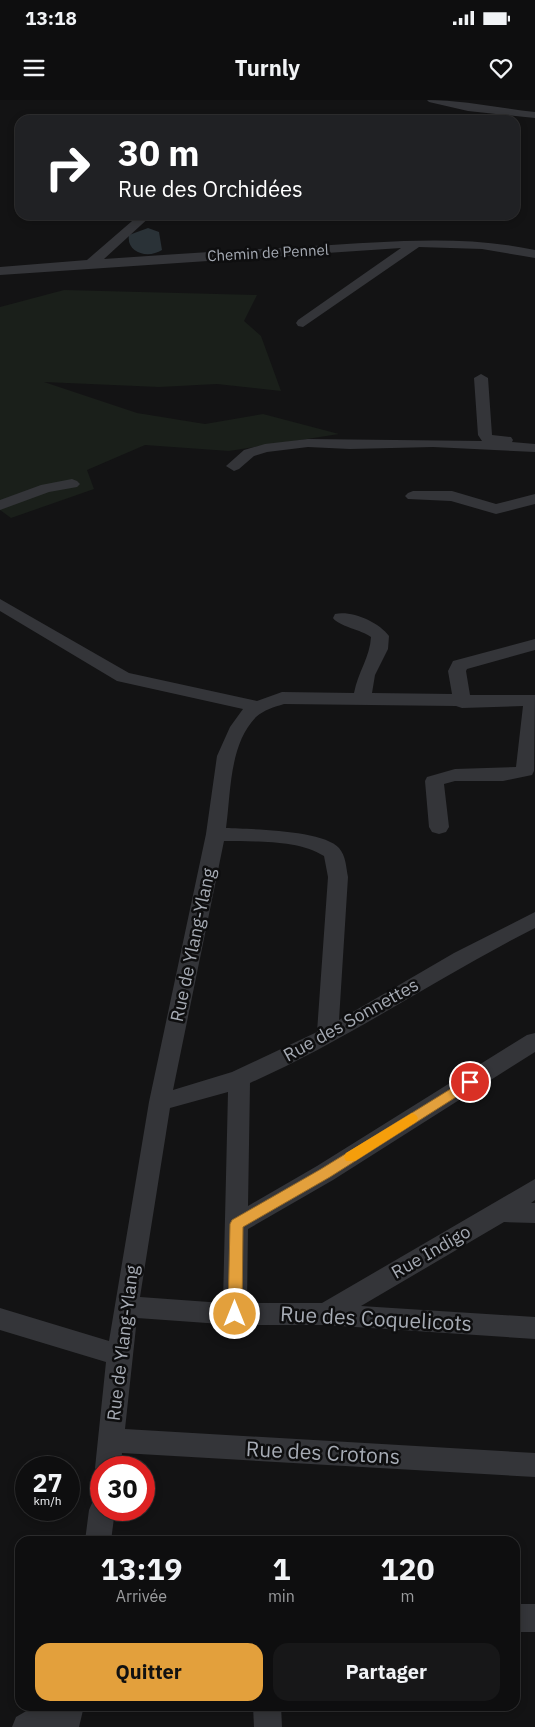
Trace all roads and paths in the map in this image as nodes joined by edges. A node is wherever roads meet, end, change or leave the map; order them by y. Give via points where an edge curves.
1 (433, 100) edge
2 (535, 115) edge
3 (140, 220) edge
4 (415, 244) junction
5 (535, 254) edge
6 (92, 263) junction
7 (0, 271) edge
8 (303, 323) dead end
9 (481, 378) dead end
10 (433, 434) dead end
11 (485, 435) junction
12 (535, 441) edge
13 (535, 448) edge
14 (234, 466) dead end
15 (72, 484) dead end
16 (413, 496) dead end
17 (535, 499) edge
18 (0, 505) edge
19 (0, 604) edge
20 (340, 618) dead end
21 (535, 644) edge
22 (362, 700) junction
23 (534, 701) edge
24 (462, 702) junction
25 (258, 706) junction
26 (439, 826) dead end
27 (216, 834) junction
28 (535, 919) edge
29 (327, 1035) junction
30 (535, 1041) edge
31 (238, 1079) junction
32 (160, 1102) junction
33 (535, 1188) edge
34 (500, 1212) junction
35 (535, 1213) edge
36 (236, 1224) junction
37 (126, 1307) junction
38 (235, 1314) junction
39 (325, 1314) junction
40 (0, 1318) edge
41 (535, 1328) edge
42 (119, 1355) junction
43 (111, 1440) junction
44 (109, 1456) edge
45 (535, 1465) edge
46 (101, 1521) edge
47 (99, 1536) edge
48 (520, 1618) edge
49 (535, 1618) edge
50 (55, 1711) edge
51 (69, 1711) edge
52 (267, 1711) edge
53 (26, 1727) edge
54 (65, 1727) edge
55 (268, 1727) edge

1 - 2 street via 468,108
3 - 6 street
4 - 5 street, Chemin de Pennel via 489,246
4 - 6 street, Chemin de Pennel
4 - 8 street
6 - 7 street, Chemin de Pennel
9 - 11 street
10 - 11 street
11 - 12 street via 489,440
13 - 14 street via 433,443 350,446 308,443 265,448 249,453
15 - 18 street via 46,488
16 - 17 street via 452,496 496,509
19 - 25 street via 123,677
20 - 22 street via 360,623 380,636 379,648 366,675
21 - 24 street via 459,665
22 - 24 street, Rue de Ylang-Ylang
22 - 25 street, Rue de Ylang-Ylang via 282,698
23 - 24 street, Rue de Ylang-Ylang
23 - 26 street via 525,771 512,776 446,776 434,781
25 - 27 street, Rue de Ylang-Ylang via 238,727 226,756
27 - 29 street via 296,840 325,847 332,852 338,877
27 - 32 street, Rue de Ylang-Ylang
28 - 29 street, Rue des Sonnettes
29 - 31 street, Rue des Sonnettes
30 - 36 street via 325,1173
31 - 32 street, Rue des Sonnettes
31 - 36 street
32 - 37 street, Rue de Ylang-Ylang
33 - 34 street, Rue Indigo
34 - 35 street
34 - 39 street, Rue Indigo
36 - 38 street
37 - 38 street, Rue des Coquelicots
37 - 42 street, Rue de Ylang-Ylang
38 - 39 street, Rue des Coquelicots
39 - 41 street, Rue des Coquelicots
40 - 42 street
42 - 43 street, Rue de Ylang-Ylang
43 - 44 street, Rue de Ylang-Ylang
43 - 45 street, Rue des Crotons
46 - 47 street
48 - 49 street
50 - 53 street
51 - 54 street
52 - 55 street

